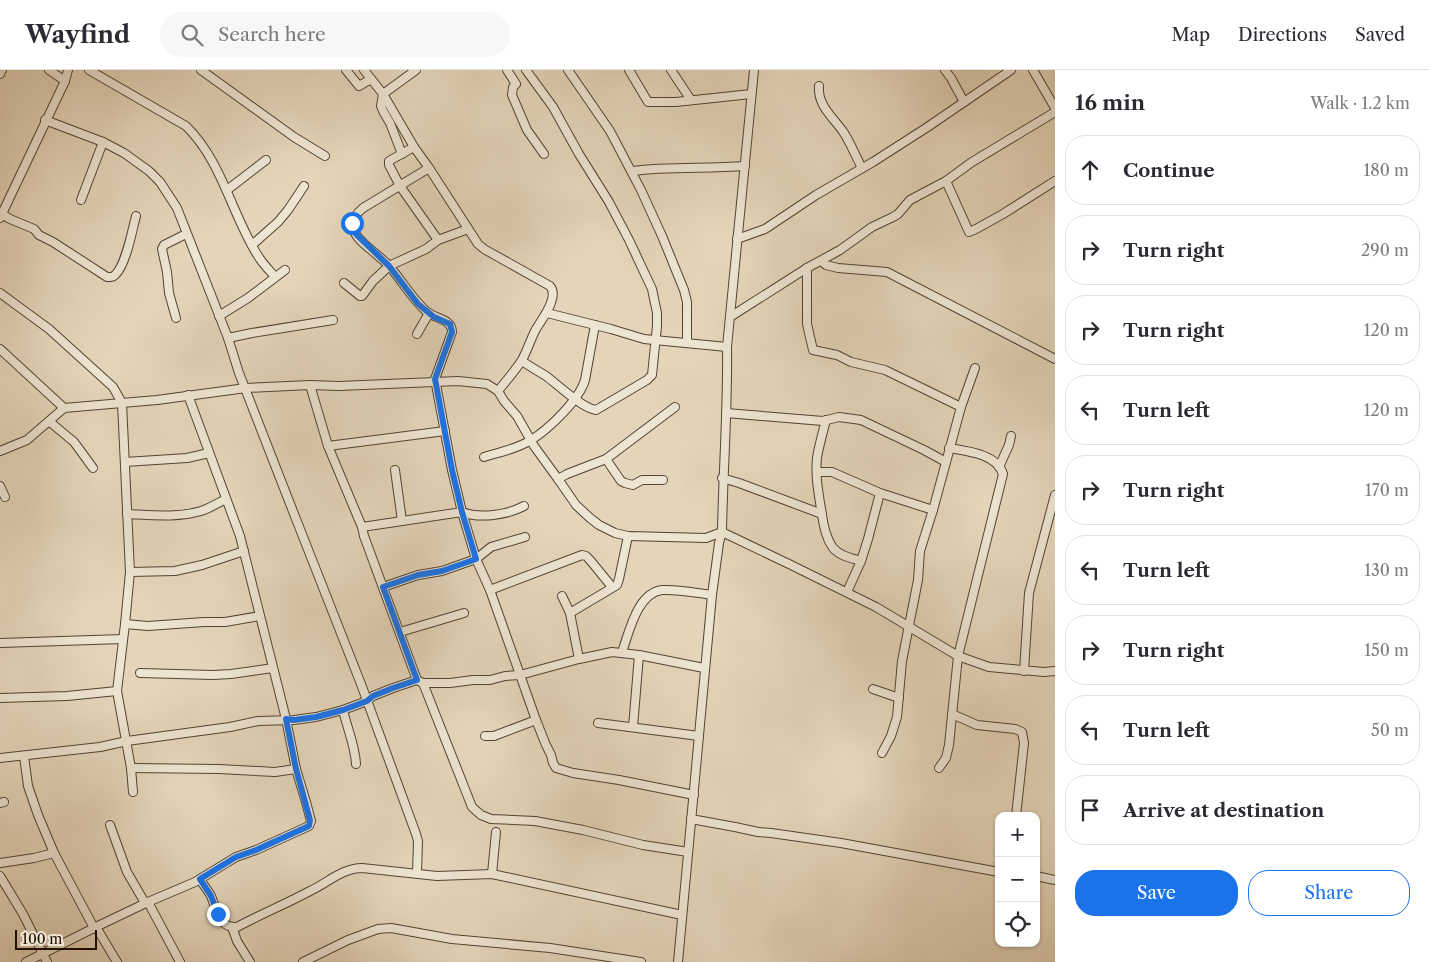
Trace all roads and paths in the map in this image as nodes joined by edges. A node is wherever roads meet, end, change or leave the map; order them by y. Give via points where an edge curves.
1 (2, 70) edge
2 (49, 70) edge
3 (68, 70) edge
4 (89, 70) edge
5 (201, 70) edge
6 (346, 70) edge
7 (364, 70) edge
8 (416, 70) edge
9 (507, 70) edge
10 (526, 70) edge
11 (568, 70) edge
12 (629, 70) edge
13 (671, 70) edge
14 (754, 70) edge
15 (945, 70) edge
16 (1011, 70) edge
17 (1033, 70) edge
18 (0, 74) edge
19 (371, 79) junction
20 (65, 81) junction
21 (819, 86) dead end
22 (383, 94) junction
23 (751, 94) junction
24 (691, 100) junction
25 (964, 102) junction
26 (1055, 108) edge
27 (1055, 112) edge
28 (46, 120) junction
29 (393, 121) junction
30 (103, 142) junction
31 (414, 147) junction
32 (402, 154) junction
33 (544, 154) dead end
34 (325, 156) dead end
35 (266, 160) dead end
36 (745, 166) junction
37 (429, 168) junction
38 (862, 168) junction
39 (632, 171) junction
40 (1055, 181) edge
41 (946, 182) junction
42 (304, 186) dead end
43 (400, 186) junction
44 (227, 190) junction
45 (81, 200) dead end
46 (1, 216) edge
47 (136, 216) dead end
48 (468, 229) junction
49 (186, 234) junction
50 (737, 238) junction
51 (438, 240) junction
52 (252, 245) junction
53 (820, 261) junction
54 (389, 266) junction
55 (807, 268) junction
56 (285, 270) dead end
57 (275, 277) junction
58 (344, 283) dead end
59 (0, 294) edge
60 (429, 313) junction
61 (547, 314) junction
62 (219, 316) junction
63 (730, 317) junction
64 (176, 318) dead end
65 (333, 320) dead end
66 (596, 325) junction
67 (417, 334) dead end
68 (228, 338) junction
69 (657, 341) junction
70 (687, 342) junction
71 (727, 347) junction
72 (0, 349) edge
73 (1055, 359) edge
74 (522, 360) junction
75 (975, 368) dead end
76 (436, 382) junction
77 (310, 385) junction
78 (246, 388) junction
79 (498, 391) junction
80 (188, 395) junction
81 (576, 399) junction
82 (122, 403) junction
83 (675, 407) dead end
84 (64, 408) junction
85 (961, 408) junction
86 (726, 413) junction
87 (826, 420) junction
88 (50, 422) junction
89 (445, 431) junction
90 (1011, 436) dead end
91 (531, 440) junction
92 (328, 446) junction
93 (949, 448) junction
94 (0, 451) edge
95 (209, 453) junction
96 (484, 457) dead end
97 (606, 459) junction
98 (125, 462) junction
99 (946, 462) junction
100 (999, 467) junction
101 (93, 468) dead end
102 (396, 470) dead end
103 (817, 472) junction
104 (722, 478) junction
105 (558, 479) junction
106 (663, 480) dead end
107 (0, 486) edge
108 (880, 493) junction
109 (1055, 495) edge
110 (5, 497) dead end
111 (226, 499) junction
112 (524, 506) dead end
113 (933, 510) junction
114 (462, 512) junction
115 (127, 514) junction
116 (822, 514) junction
117 (402, 521) junction
118 (362, 527) junction
119 (722, 532) junction
120 (628, 536) junction
121 (525, 537) dead end
122 (244, 551) junction
123 (476, 559) junction
124 (861, 561) junction
125 (130, 572) junction
126 (383, 587) junction
127 (612, 587) junction
128 (490, 590) junction
129 (847, 592) junction
130 (712, 595) junction
131 (562, 596) dead end
132 (464, 613) dead end
133 (570, 613) junction
134 (260, 616) junction
135 (125, 624) junction
136 (909, 627) junction
137 (400, 632) junction
138 (123, 639) junction
139 (0, 643) edge
140 (622, 652) junction
141 (638, 654) junction
142 (958, 656) junction
143 (579, 659) junction
144 (273, 668) junction
145 (704, 668) junction
146 (1024, 671) junction
147 (1055, 671) edge
148 (140, 673) dead end
149 (520, 675) junction
150 (420, 682) junction
151 (873, 689) dead end
152 (117, 691) junction
153 (0, 698) edge
154 (899, 698) junction
155 (367, 701) junction
156 (343, 710) junction
157 (952, 714) junction
158 (286, 719) junction
159 (536, 720) junction
160 (598, 723) dead end
161 (633, 727) junction
162 (485, 736) dead end
163 (699, 736) junction
164 (127, 741) junction
165 (882, 753) dead end
166 (24, 756) junction
167 (0, 758) edge
168 (356, 764) dead end
169 (131, 768) junction
170 (939, 768) dead end
171 (296, 769) junction
172 (133, 792) dead end
173 (694, 795) junction
174 (1016, 812) edge
175 (691, 818) junction
176 (110, 825) dead end
177 (496, 832) dead end
178 (54, 852) junction
179 (688, 852) junction
180 (0, 863) edge
181 (995, 871) edge
182 (417, 873) junction
183 (492, 874) junction
184 (0, 876) edge
185 (1040, 877) edge
186 (200, 879) junction
187 (1055, 880) edge
188 (147, 903) junction
189 (682, 915) junction
190 (95, 927) junction
191 (232, 927) junction
192 (42, 954) junction
193 (679, 961) edge
194 (26, 962) edge
195 (47, 962) edge
196 (117, 962) edge
197 (180, 962) edge
198 (250, 962) edge
199 (303, 962) edge
200 (641, 962) edge

1 - 18 street
2 - 20 street
3 - 20 street
4 - 44 street via 186,126 198,137
5 - 34 street
6 - 19 street via 359,86
7 - 19 street
8 - 22 street
9 - 33 street via 516,84 512,95 527,130
10 - 69 street via 553,107 633,248 652,289 657,313
11 - 39 street via 610,131
12 - 24 street via 648,102
13 - 24 street
14 - 23 street
15 - 25 street
16 - 25 street
17 - 26 street
19 - 22 street
20 - 28 street
21 - 38 street via 825,108 843,131
22 - 29 street
23 - 24 street
23 - 36 street
25 - 38 street
27 - 41 street via 972,162
28 - 30 street
28 - 46 street
29 - 31 street
29 - 32 street
30 - 45 street
30 - 49 street via 124,153 160,182 177,208
31 - 32 street
31 - 37 street
32 - 43 street via 389,161
35 - 44 street
36 - 39 street
36 - 50 street
37 - 43 street
37 - 48 street
38 - 50 street via 765,229
39 - 70 street via 684,290
40 - 41 street via 970,232
41 - 53 street via 910,200 898,214 872,226
42 - 52 street via 278,222
43 - 51 street
43 - 54 street via 363,208 352,223 356,234
44 - 52 street
46 - 47 street via 34,229 110,278 128,252
48 - 51 street
48 - 61 street via 484,249 550,286 553,294
49 - 62 street
49 - 64 street via 162,249
50 - 63 street
51 - 54 street
52 - 57 street
53 - 55 street
53 - 73 street via 838,268 887,272
54 - 58 street via 362,296
54 - 60 street via 418,304
55 - 63 street
55 - 85 street via 807,324 813,350 885,370
56 - 57 street
57 - 62 street
59 - 82 street via 56,336 113,387
60 - 67 street
60 - 76 street via 448,322 452,328
61 - 66 street
61 - 74 street via 536,329
62 - 68 street
63 - 71 street
65 - 68 street
66 - 69 street
66 - 81 street via 585,380
68 - 78 street
69 - 70 street
69 - 81 street via 650,378 596,410
70 - 71 street
71 - 86 street
72 - 84 street
74 - 79 street
74 - 81 street
75 - 85 street
76 - 77 street
76 - 79 street via 487,384
76 - 89 street
77 - 78 street
77 - 92 street
78 - 80 street
78 - 155 street
79 - 91 street
80 - 82 street
80 - 95 street
81 - 91 street
82 - 84 street
82 - 98 street
83 - 97 street
84 - 88 street
85 - 93 street
86 - 87 street
86 - 104 street
87 - 99 street via 839,417 861,420
87 - 103 street via 818,451
88 - 94 street via 27,440
88 - 101 street via 74,442
89 - 92 street
89 - 114 street
90 - 100 street
91 - 96 street
91 - 105 street
92 - 118 street
93 - 99 street
93 - 100 street via 978,453
95 - 98 street via 187,458
95 - 111 street
97 - 105 street
97 - 106 street via 625,483 633,485 642,480
98 - 115 street
99 - 113 street
100 - 142 street via 1003,474
102 - 117 street
103 - 108 street via 832,472
103 - 116 street
104 - 116 street
104 - 119 street
105 - 120 street via 576,506 590,518 615,533
107 - 110 street
108 - 113 street
108 - 124 street
109 - 146 street via 1029,593
111 - 115 street via 202,511
111 - 122 street
112 - 114 street via 498,514
113 - 136 street via 920,551
114 - 117 street
114 - 123 street
115 - 125 street
116 - 124 street via 824,529 834,548 843,556
117 - 118 street
118 - 126 street
119 - 120 street via 706,538
119 - 129 street
119 - 130 street
120 - 127 street via 619,579
121 - 123 street via 491,547
122 - 125 street via 175,571
122 - 134 street
123 - 126 street
123 - 128 street
124 - 129 street
125 - 135 street
126 - 137 street
127 - 128 street via 582,555
127 - 133 street
128 - 149 street
129 - 136 street
130 - 140 street via 654,592 640,607
130 - 145 street
131 - 133 street
132 - 137 street
133 - 143 street
134 - 135 street via 226,622
134 - 144 street
135 - 138 street
136 - 142 street
136 - 154 street
137 - 150 street
138 - 139 street
138 - 152 street
140 - 141 street
140 - 143 street
141 - 145 street
141 - 161 street
142 - 146 street via 989,666
142 - 157 street
143 - 149 street
144 - 148 street via 213,675
144 - 158 street
145 - 163 street
146 - 147 street
149 - 150 street via 450,683
149 - 159 street
150 - 155 street via 393,688
150 - 179 street via 472,807 481,815 491,820 535,821
151 - 154 street
152 - 153 street
152 - 164 street
154 - 165 street via 897,717
155 - 156 street
155 - 182 street via 416,834
156 - 158 street via 316,717
156 - 168 street
157 - 170 street via 946,758
157 - 174 street via 977,725 1022,732 1024,743
158 - 164 street
158 - 171 street
159 - 162 street via 494,736
159 - 173 street via 556,768
160 - 161 street
161 - 163 street
163 - 173 street
164 - 166 street
164 - 169 street
166 - 167 street
166 - 178 street via 28,786
169 - 171 street via 275,772
169 - 172 street
171 - 186 street via 309,826 236,857
173 - 175 street
175 - 179 street
175 - 181 street
176 - 188 street via 125,866
177 - 183 street
178 - 180 street via 43,857
178 - 190 street
179 - 189 street
182 - 183 street via 436,876
182 - 191 street via 354,868
183 - 189 street
184 - 192 street
185 - 187 street
186 - 188 street
186 - 191 street via 222,921
188 - 190 street
188 - 197 street
189 - 193 street
190 - 192 street
190 - 196 street
191 - 198 street via 236,942
192 - 194 street
192 - 195 street
199 - 200 street via 348,940 378,929 391,928 452,939 550,948

